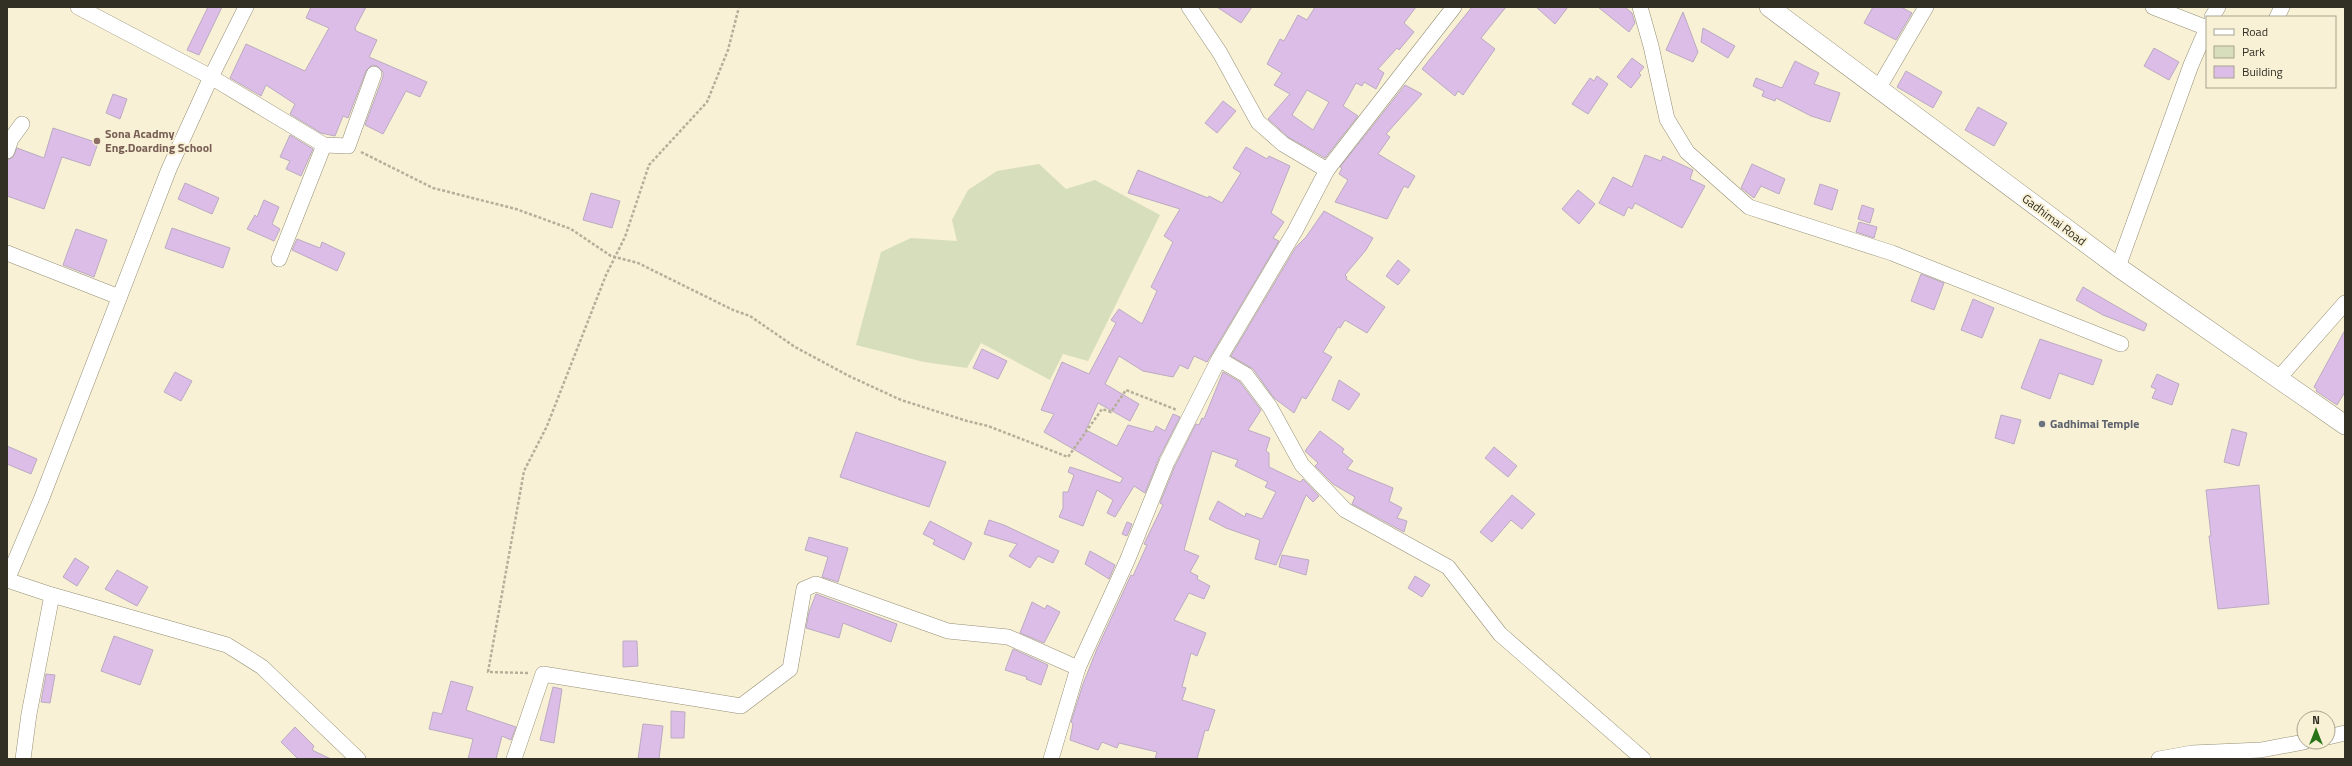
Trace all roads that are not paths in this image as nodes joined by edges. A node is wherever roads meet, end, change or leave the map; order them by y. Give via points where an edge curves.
1 (78, 7) edge
2 (246, 7) edge
3 (1189, 7) edge
4 (1454, 7) edge
5 (1640, 7) edge
6 (1768, 7) edge
7 (1926, 7) edge
8 (2153, 7) edge
9 (2218, 7) edge
10 (2282, 7) edge
11 (2213, 16) edge
12 (2278, 16) edge
13 (2206, 28) edge
14 (2206, 30) edge
15 (374, 74) dead end
16 (210, 77) junction
17 (1878, 89) junction
18 (22, 124) dead end
19 (324, 145) junction
20 (7, 151) edge
21 (1327, 170) junction
22 (7, 253) edge
23 (279, 259) dead end
24 (2118, 267) junction
25 (119, 297) junction
26 (2345, 303) edge
27 (2121, 344) dead end
28 (1219, 359) junction
29 (2278, 379) junction
30 (2345, 425) edge
31 (7, 580) edge
32 (52, 596) junction
33 (1078, 668) junction
34 (2296, 743) edge
35 (23, 759) edge
36 (358, 759) edge
37 (514, 759) edge
38 (1051, 759) edge
39 (1643, 759) edge
40 (2159, 759) edge

1 - 16 street
2 - 16 street
3 - 21 street via 1220,53 1258,122 1282,144
4 - 21 street
5 - 27 street via 1667,119 1687,152 1749,207 1892,253
6 - 17 street, Gadhimai Road
7 - 17 street
8 - 13 street
9 - 11 street
10 - 12 street
14 - 24 street
15 - 19 street via 348,146
16 - 19 street
16 - 25 street
17 - 24 street, Gadhimai Road
18 - 20 street via 11,139
19 - 23 street
21 - 28 street via 1295,231
22 - 25 street
24 - 29 street, Gadhimai Road
25 - 31 street via 41,500
26 - 29 street
28 - 33 street via 1167,462 1127,560
28 - 39 street via 1246,375 1270,407 1302,465 1345,510 1448,567 1500,634
29 - 30 street, Gadhimai Road
31 - 32 street
32 - 35 street
32 - 36 street via 227,645 262,667
33 - 37 street via 1008,637 948,631 816,584 804,589 790,669 741,706 543,674
33 - 38 street
34 - 40 street via 2261,750 2192,753

